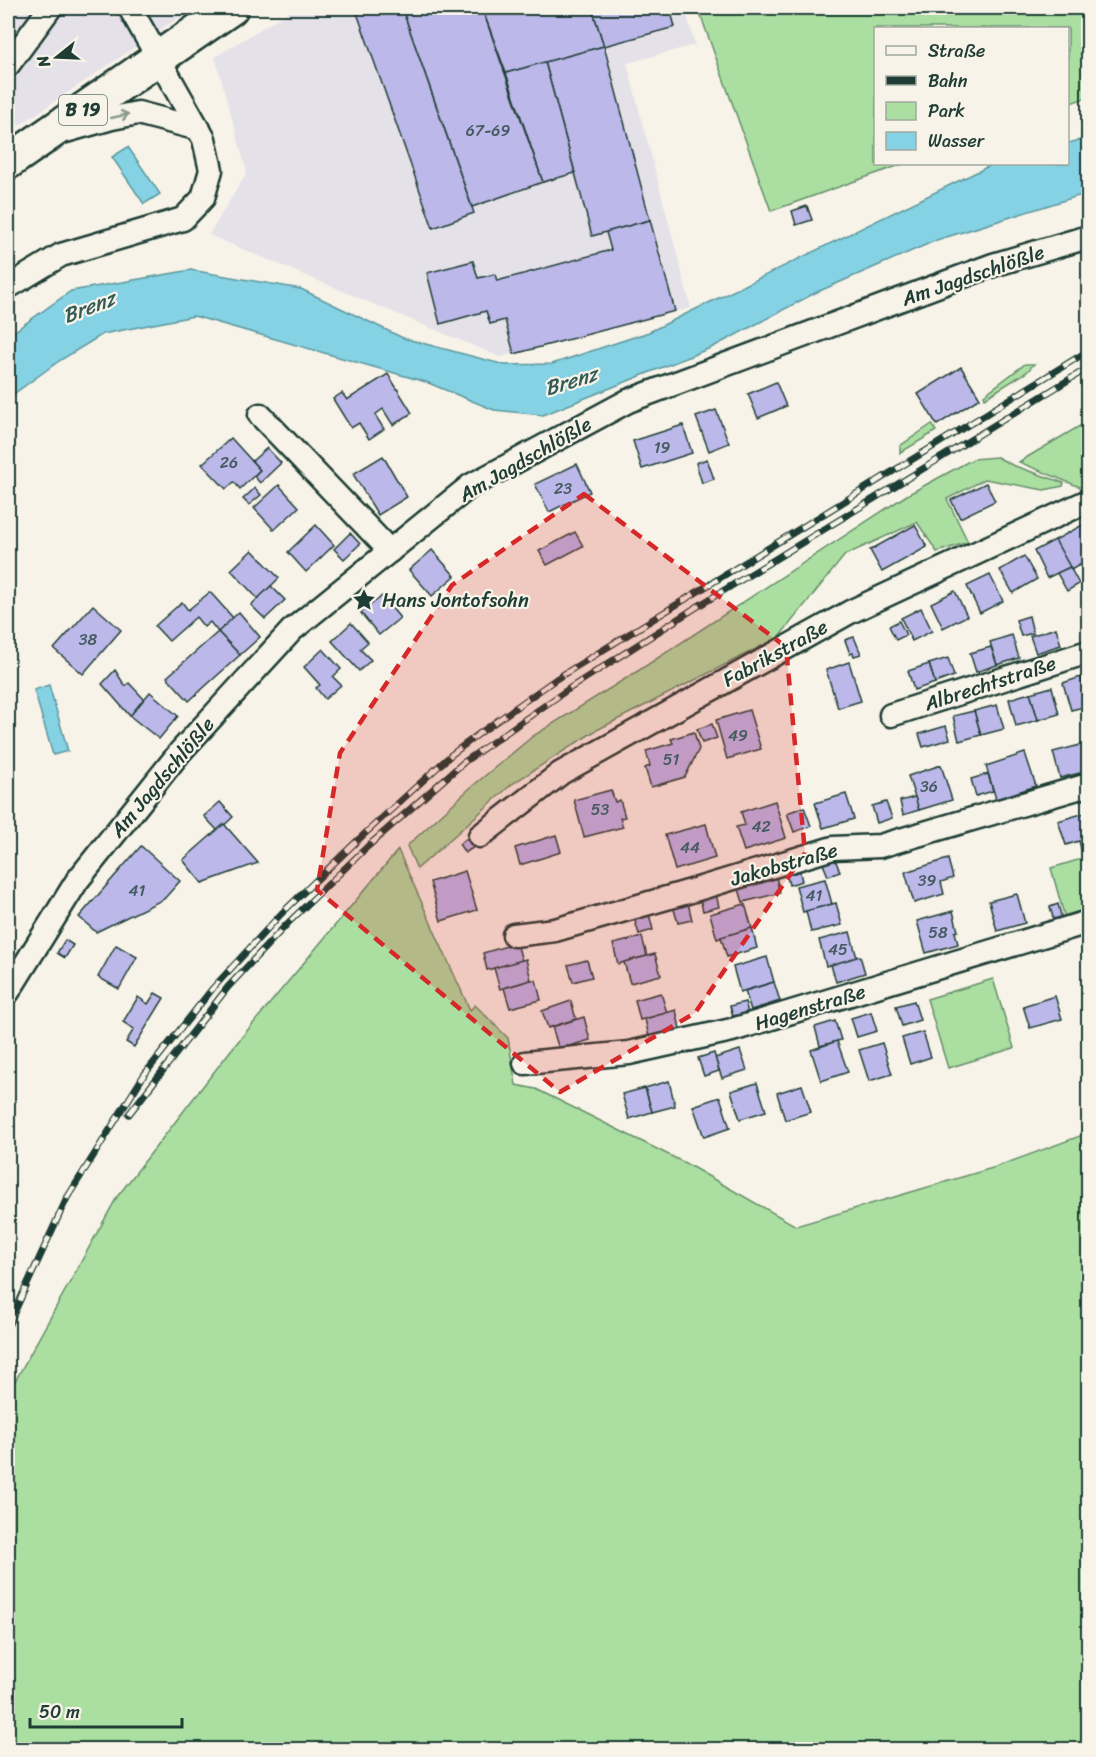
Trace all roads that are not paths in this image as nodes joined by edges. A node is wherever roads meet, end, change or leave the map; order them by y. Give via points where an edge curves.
1 (50, 8) edge
2 (130, 8) edge
3 (231, 8) edge
4 (159, 57) junction
5 (8, 65) edge
6 (199, 129) junction
7 (44, 138) junction
8 (8, 162) edge
9 (1089, 237) edge
10 (8, 287) edge
11 (260, 415) dead end
12 (1089, 501) edge
13 (390, 551) junction
14 (1089, 652) edge
15 (891, 715) dead end
16 (1089, 785) edge
17 (480, 836) dead end
18 (1089, 922) edge
19 (514, 934) dead end
20 (8, 992) edge
21 (525, 1063) dead end

1 - 5 street
2 - 4 street
3 - 4 main road, B 19
4 - 6 street
4 - 7 main road, B 19
7 -> 6 street via 138,113
6 - 10 street via 211,170 203,198 183,219 61,255
7 - 8 main road, B 19
9 - 13 street, Am Jagdschlößle via 993,265 628,401 470,486
11 - 13 street
12 - 17 street, Fabrikstraße via 850,612 561,773
13 - 20 street, Am Jagdschlößle via 292,630 180,752 77,881
14 - 15 street, Albrechtstraße
16 - 19 street, Jakobstraße via 880,846 833,848 555,930
18 - 21 street, Hagenstraße via 732,1030 629,1053

